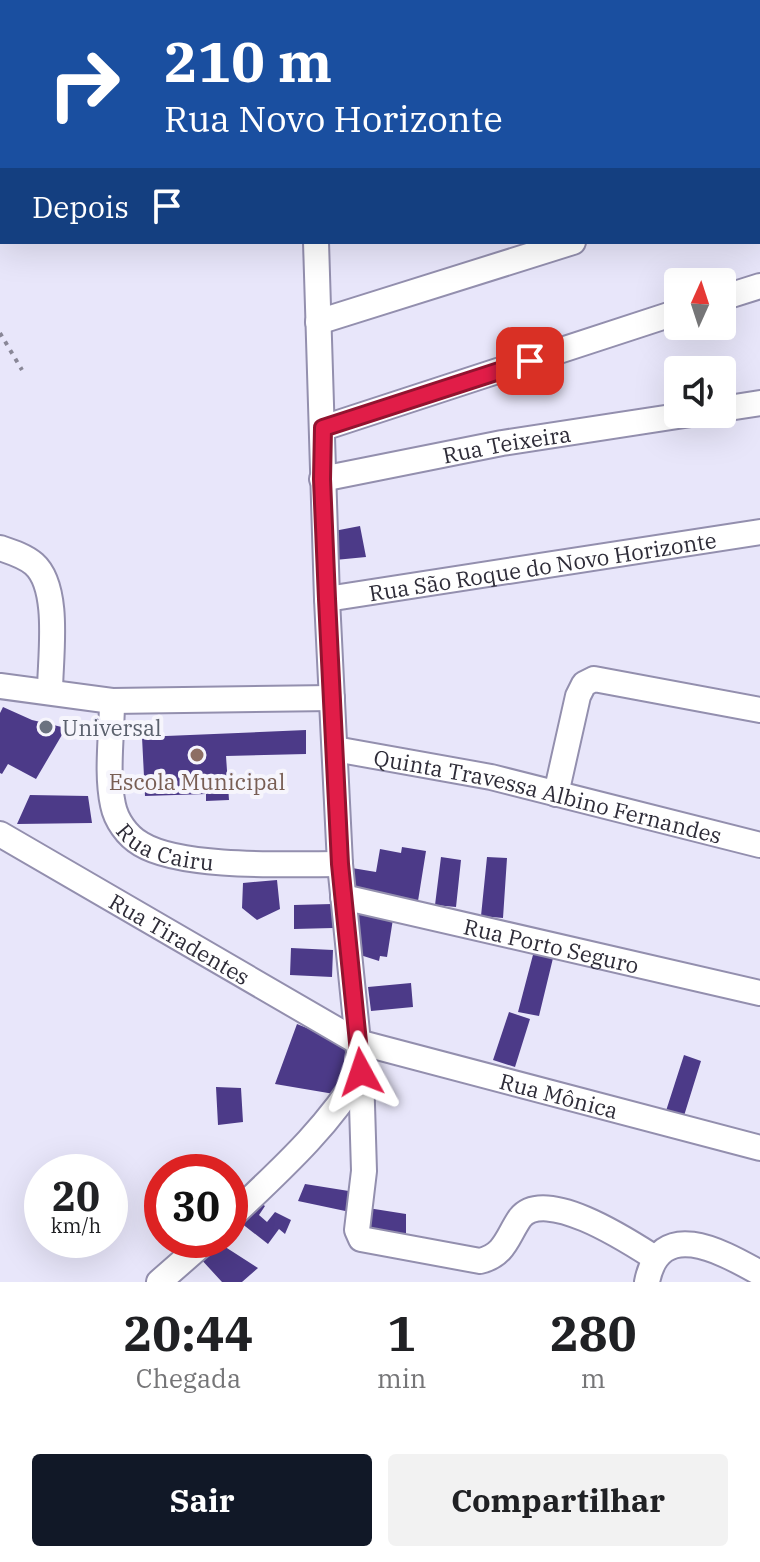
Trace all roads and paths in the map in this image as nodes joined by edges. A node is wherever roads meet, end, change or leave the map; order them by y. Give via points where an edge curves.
1 (316, 244) edge
2 (567, 244) edge
3 (760, 286) edge
4 (736, 294) edge
5 (664, 317) edge
6 (318, 322) junction
7 (0, 333) edge
8 (22, 370) dead end
9 (760, 403) edge
10 (736, 407) edge
11 (664, 418) edge
12 (323, 428) junction
13 (322, 479) junction
14 (760, 532) edge
15 (0, 548) edge
16 (327, 599) junction
17 (0, 686) edge
18 (50, 692) junction
19 (332, 698) junction
20 (112, 701) junction
21 (760, 710) edge
22 (335, 749) junction
23 (556, 794) junction
24 (0, 834) edge
25 (760, 845) edge
26 (340, 864) junction
27 (343, 897) junction
28 (760, 993) edge
29 (358, 1042) junction
30 (361, 1072) junction
31 (760, 1148) edge
32 (248, 1200) edge
33 (186, 1258) edge
34 (655, 1258) junction
35 (760, 1273) edge
36 (159, 1282) edge
37 (647, 1282) edge

1 - 6 street
2 - 6 street
3 - 4 street
5 - 12 street
6 - 12 street
7 - 8 path
9 - 10 street
11 - 13 street, Rua Teixeira
12 - 13 street
13 - 16 street
14 - 16 street, Rua São Roque do Novo Horizonte
15 - 18 street via 35,565 51,596
16 - 19 street
17 - 18 street
18 - 20 street
19 - 20 street
19 - 22 street
20 - 26 street, Rua Cairu via 113,806 121,826 140,844 202,860
21 - 23 street via 594,679 578,696
22 - 23 street, Quinta Travessa Albino Fernandes
22 - 26 street
23 - 25 street, Quinta Travessa Albino Fernandes
24 - 29 street, Rua Tiradentes
26 - 27 street
27 - 28 street, Rua Porto Seguro
27 - 29 street
29 - 30 street
29 - 31 street, Rua Mônica
30 - 32 street via 308,1142
30 - 34 street via 361,1239 480,1261 500,1252 523,1214 535,1209 592,1221
33 - 36 street
34 - 35 street via 672,1245 692,1244
34 - 37 street

